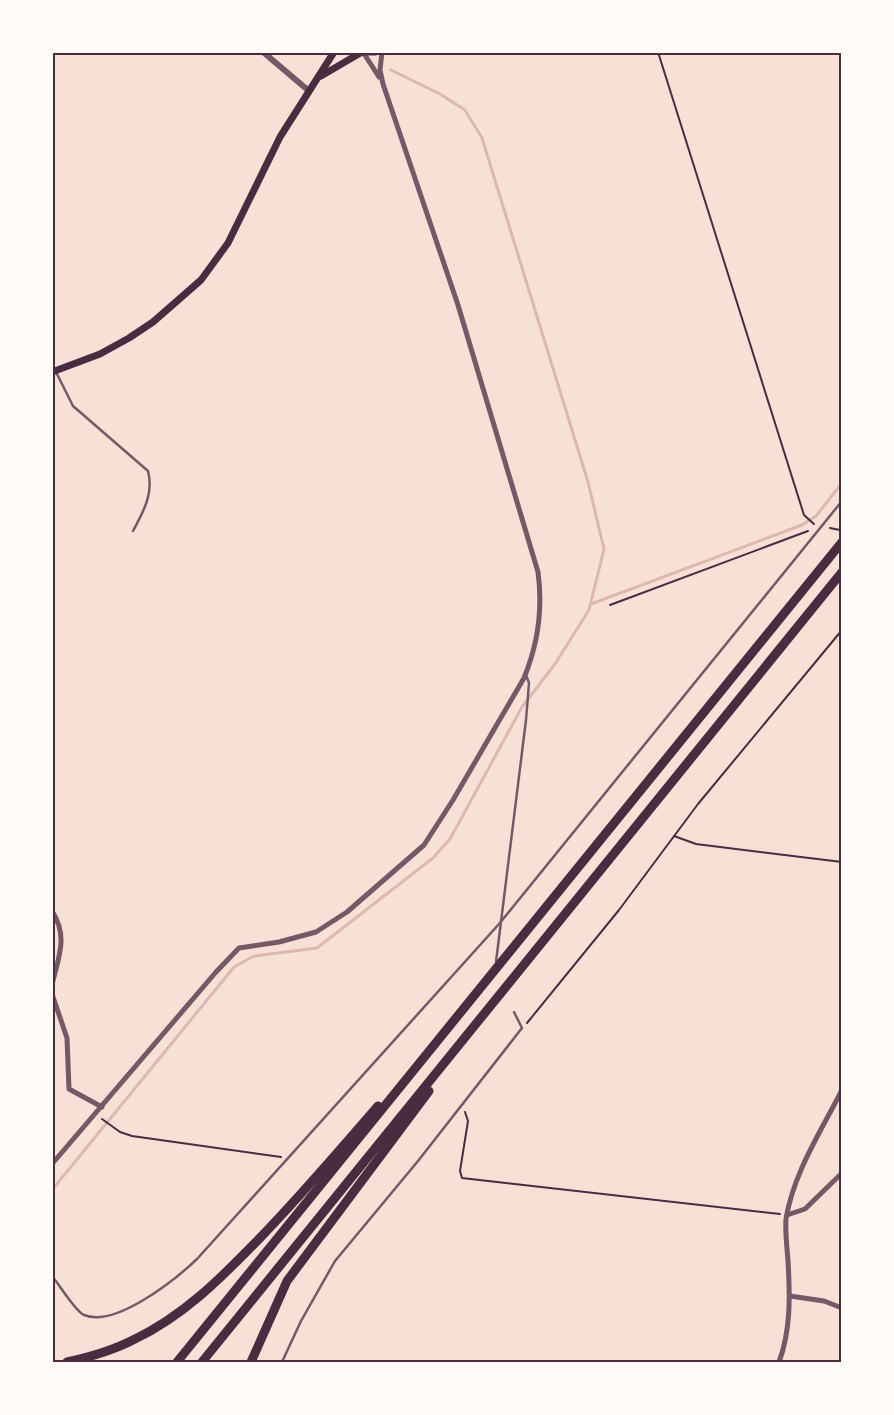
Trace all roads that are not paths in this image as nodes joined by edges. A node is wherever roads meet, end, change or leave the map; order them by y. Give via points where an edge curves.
1 (263, 52) edge
2 (334, 52) edge
3 (363, 52) edge
4 (375, 52) edge
5 (382, 52) edge
6 (320, 76) junction
7 (383, 84) junction
8 (309, 91) junction
9 (54, 371) edge
10 (842, 501) edge
11 (133, 531) dead end
12 (842, 542) edge
13 (842, 572) edge
14 (526, 674) junction
15 (52, 911) edge
16 (500, 924) junction
17 (496, 962) dead end
18 (492, 973) junction
19 (508, 984) junction
20 (52, 985) edge
21 (52, 994) edge
22 (514, 1012) dead end
23 (842, 1090) edge
24 (102, 1106) junction
25 (52, 1164) edge
26 (842, 1173) edge
27 (787, 1215) junction
28 (52, 1276) edge
29 (790, 1296) junction
30 (842, 1308) edge
31 (67, 1362) edge
32 (177, 1362) edge
33 (202, 1362) edge
34 (251, 1362) edge
35 (282, 1362) edge
36 (779, 1362) edge

1 - 8 street
2 - 6 main road
3 - 4 main road
3 - 6 main road
3 - 7 street
5 - 7 street via 380,70
6 - 8 main road
7 - 14 street via 458,305 538,572 538,636
8 - 9 main road via 280,137 228,243 201,280 154,322 129,338 100,354
9 - 11 lane via 73,406 148,471 147,503
10 - 16 lane
12 - 18 highway
13 - 19 highway
14 - 16 lane via 529,683 526,720
14 - 24 street via 424,845 347,912 316,932 239,948
15 - 20 street via 60,926 63,943
16 - 17 lane
16 - 28 lane via 178,1278 135,1303 105,1316 92,1317 81,1314
18 - 31 highway via 289,1208 223,1276 182,1311 135,1340
18 - 32 highway
19 - 33 highway
19 - 34 highway via 287,1281
21 - 24 street via 67,1038 69,1089
22 - 35 lane via 522,1028 335,1261 300,1321
23 - 27 street via 794,1188
24 - 25 street
26 - 27 street via 805,1208
27 - 29 street
29 - 30 street via 824,1301
29 - 36 street via 786,1340

